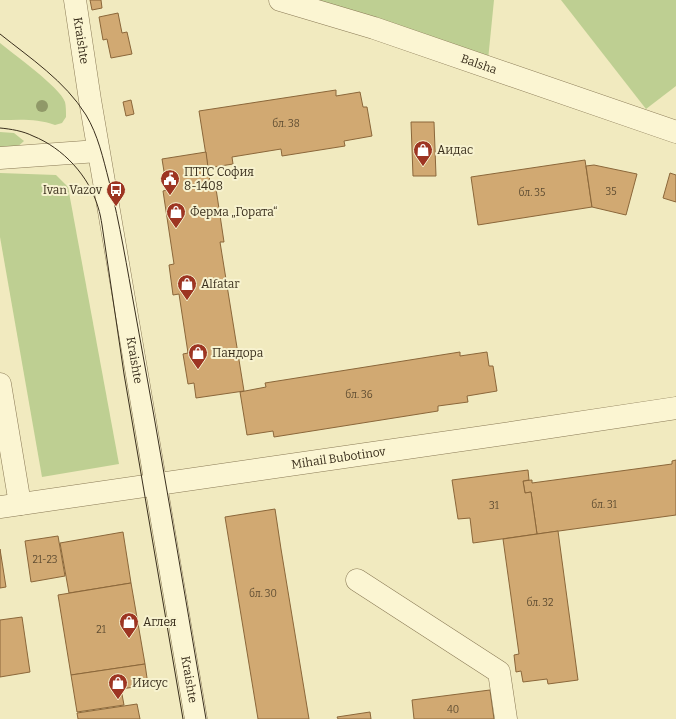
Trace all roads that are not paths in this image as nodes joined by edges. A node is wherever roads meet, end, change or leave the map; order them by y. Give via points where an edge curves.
1 (75, 0) edge
2 (280, 0) edge
3 (676, 132) edge
4 (98, 151) junction
5 (0, 158) edge
6 (0, 384) edge
7 (676, 408) edge
8 (155, 484) junction
9 (10, 506) edge
10 (357, 580) dead end
11 (196, 719) edge
12 (506, 719) edge

1 - 4 street, Kraishte
2 - 3 street, Balsha via 374,28
4 - 5 street
4 - 8 street, Kraishte
6 - 9 street
7 - 8 street, Mihail Bubotinov
8 - 9 street, Mihail Bubotinov
8 - 11 street, Kraishte
10 - 12 street via 499,672

